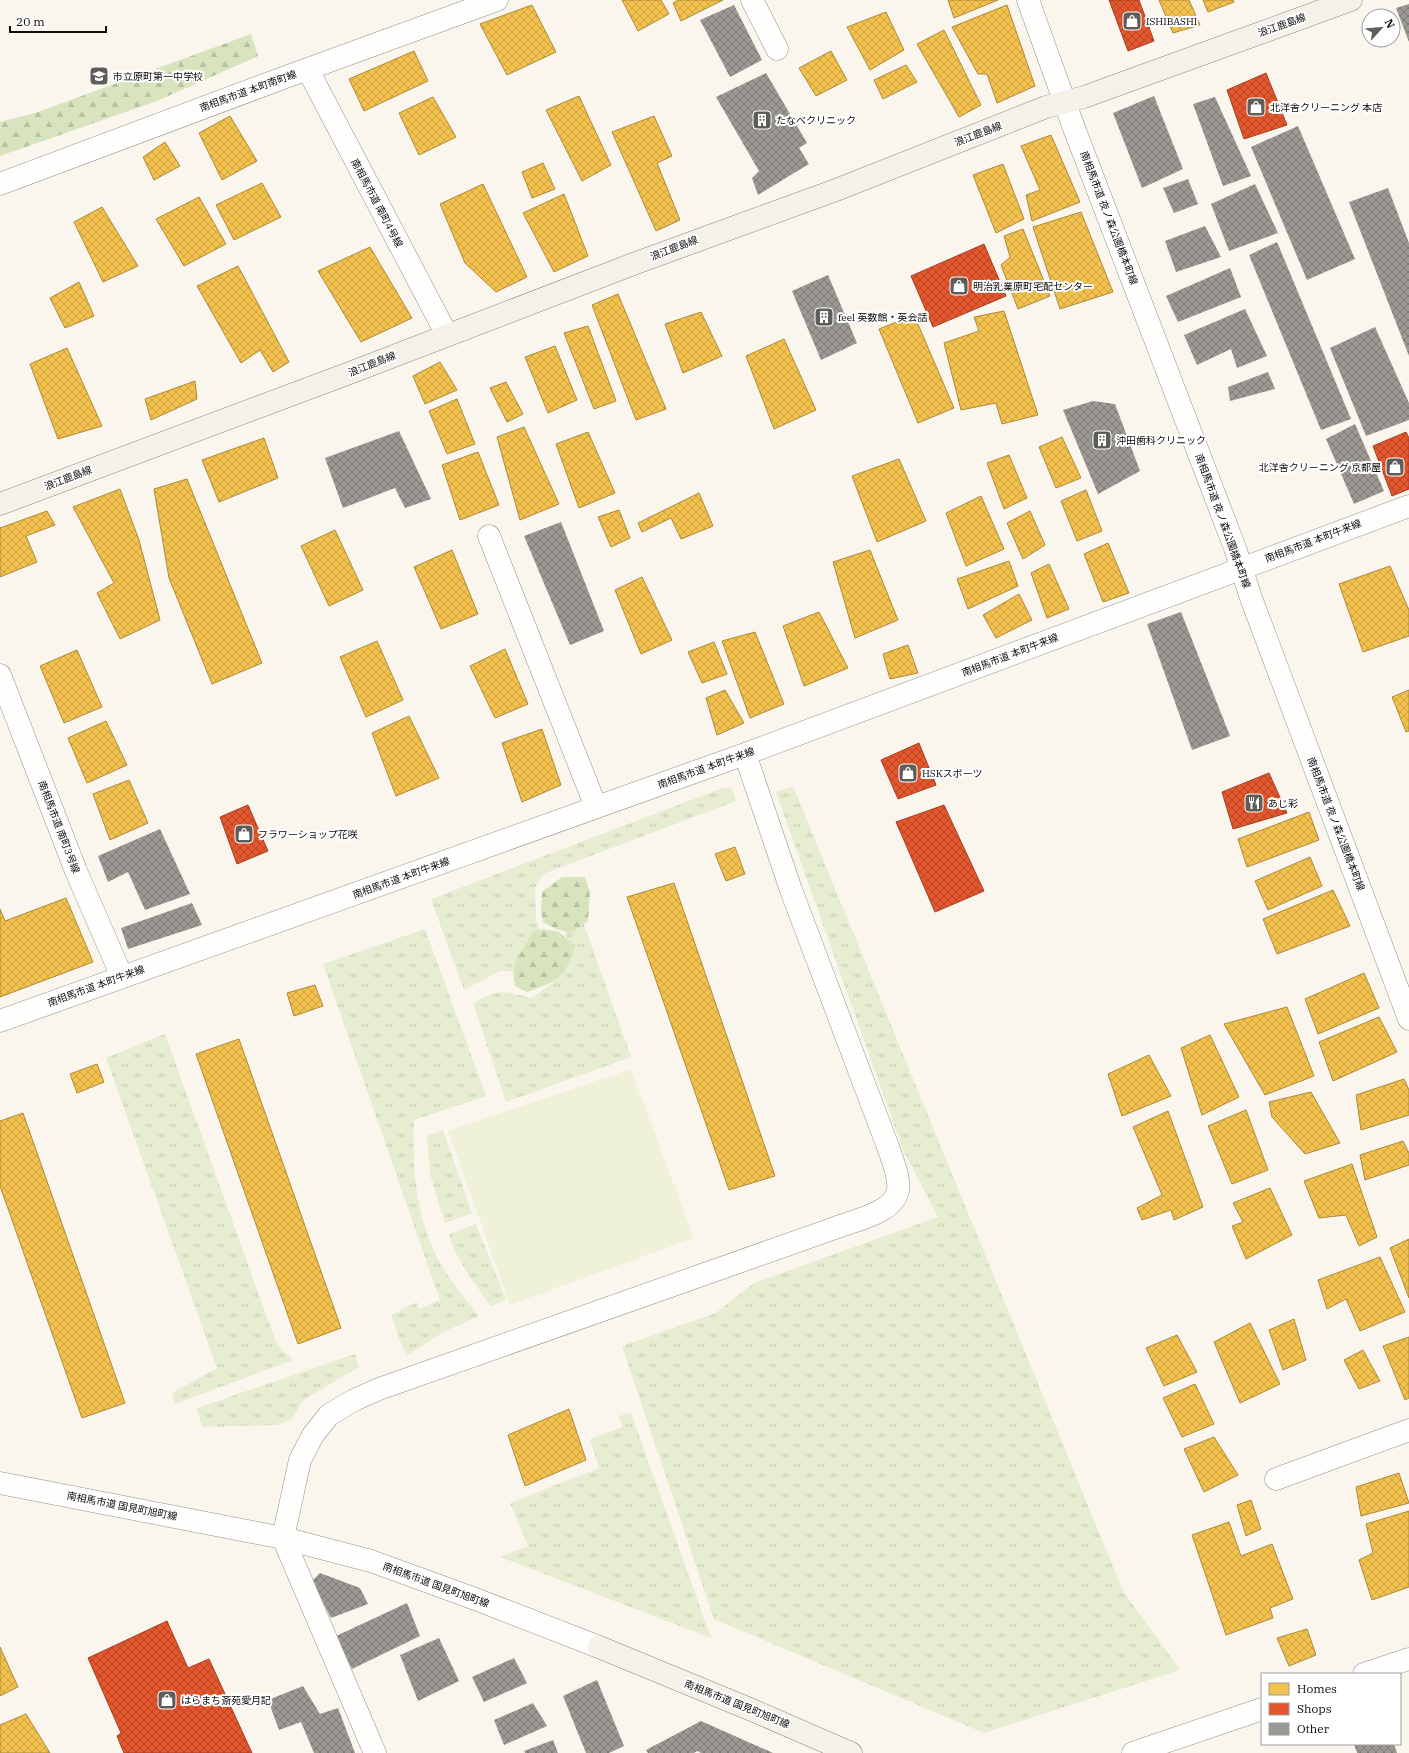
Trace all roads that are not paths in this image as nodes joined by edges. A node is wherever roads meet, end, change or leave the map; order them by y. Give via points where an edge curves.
1 (497, 0) edge
2 (752, 0) edge
3 (1028, 0) edge
4 (1351, 0) edge
5 (777, 49) dead end
6 (308, 70) junction
7 (1066, 103) junction
8 (0, 184) edge
9 (447, 335) junction
10 (0, 504) edge
11 (1409, 506) edge
12 (489, 536) dead end
13 (1242, 569) junction
14 (0, 675) edge
15 (745, 754) junction
16 (596, 807) junction
17 (122, 977) junction
18 (1409, 1019) edge
19 (0, 1021) edge
20 (1409, 1430) edge
21 (1276, 1479) dead end
22 (0, 1483) edge
23 (283, 1538) junction
24 (599, 1647) joint
25 (1409, 1658) edge
26 (1367, 1673) edge
27 (1261, 1709) edge
28 (375, 1753) edge
29 (851, 1753) edge
30 (1132, 1753) edge

1 - 6 street, 南相馬市道 本町南町線
2 - 5 street
3 - 7 street, 南相馬市道 夜ノ森公園橋本町線
4 - 7 main road, 浪江鹿島線
6 - 8 street, 南相馬市道 本町南町線
6 - 9 street, 南相馬市道 南町4号線
7 - 9 main road, 浪江鹿島線 via 1046,108 836,190
7 - 13 street, 南相馬市道 夜ノ森公園橋本町線
9 - 10 main road, 浪江鹿島線
11 - 13 street, 南相馬市道 本町牛来線
12 - 16 street
13 - 15 street, 南相馬市道 本町牛来線
13 - 18 street, 南相馬市道 夜ノ森公園橋本町線
14 - 17 street, 南相馬市道 南町3号線 via 76,871
15 - 16 street, 南相馬市道 本町牛来線
15 - 23 street via 787,880 888,1148 898,1188 894,1201 884,1210 354,1400 329,1415 313,1435 300,1460
16 - 17 street, 南相馬市道 本町牛来線
17 - 19 street, 南相馬市道 本町牛来線
20 - 21 street
22 - 23 street, 南相馬市道 国見町旭町線
23 - 24 street, 南相馬市道 国見町旭町線 via 378,1564
23 - 28 street
24 - 29 main road, 南相馬市道 国見町旭町線
25 - 26 street
27 - 30 street

